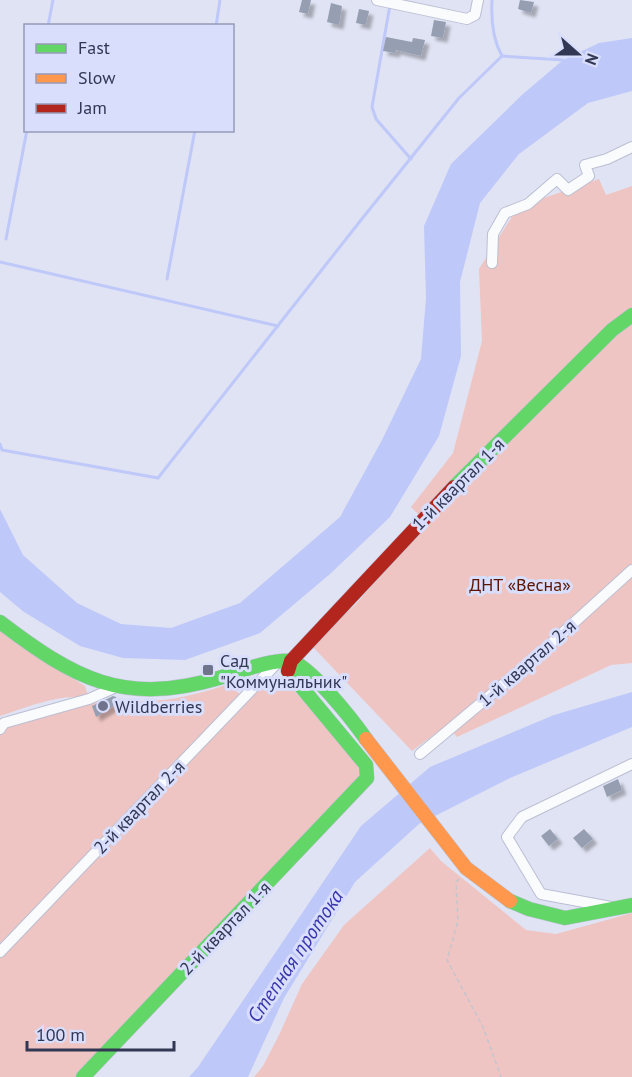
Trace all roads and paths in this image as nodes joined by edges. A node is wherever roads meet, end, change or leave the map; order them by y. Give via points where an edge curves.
1 (377, 0) edge
2 (478, 0) edge
3 (632, 147) edge
4 (492, 263) dead end
5 (632, 315) edge
6 (632, 570) edge
7 (0, 622) edge
8 (285, 661) junction
9 (116, 687) junction
10 (2, 726) edge
11 (420, 753) dead end
12 (632, 764) edge
13 (466, 868) junction
14 (632, 905) edge
15 (617, 908) junction
16 (0, 952) edge
17 (83, 1077) edge
18 (501, 1077) edge

1 - 2 street via 467,19 475,15
3 - 4 street via 585,165 589,176 568,190 557,179 528,204 505,213 493,234
5 - 8 street, 1-й квартал 1-я via 612,330 428,513
6 - 11 street, 1-й квартал 2-я via 536,658
7 - 9 street via 82,675
8 - 9 street via 249,667 193,685 161,689
8 - 13 street via 306,670 350,717
8 - 16 street, 2-й квартал 2-я
8 - 17 street, 2-й квартал 1-я via 288,672 366,765 367,778
9 - 10 street
12 - 15 street via 522,817 507,837 541,894
13 - 15 street via 511,901 548,915 565,918
13 - 18 path via 456,882 458,921 447,960 483,1027
14 - 15 street

